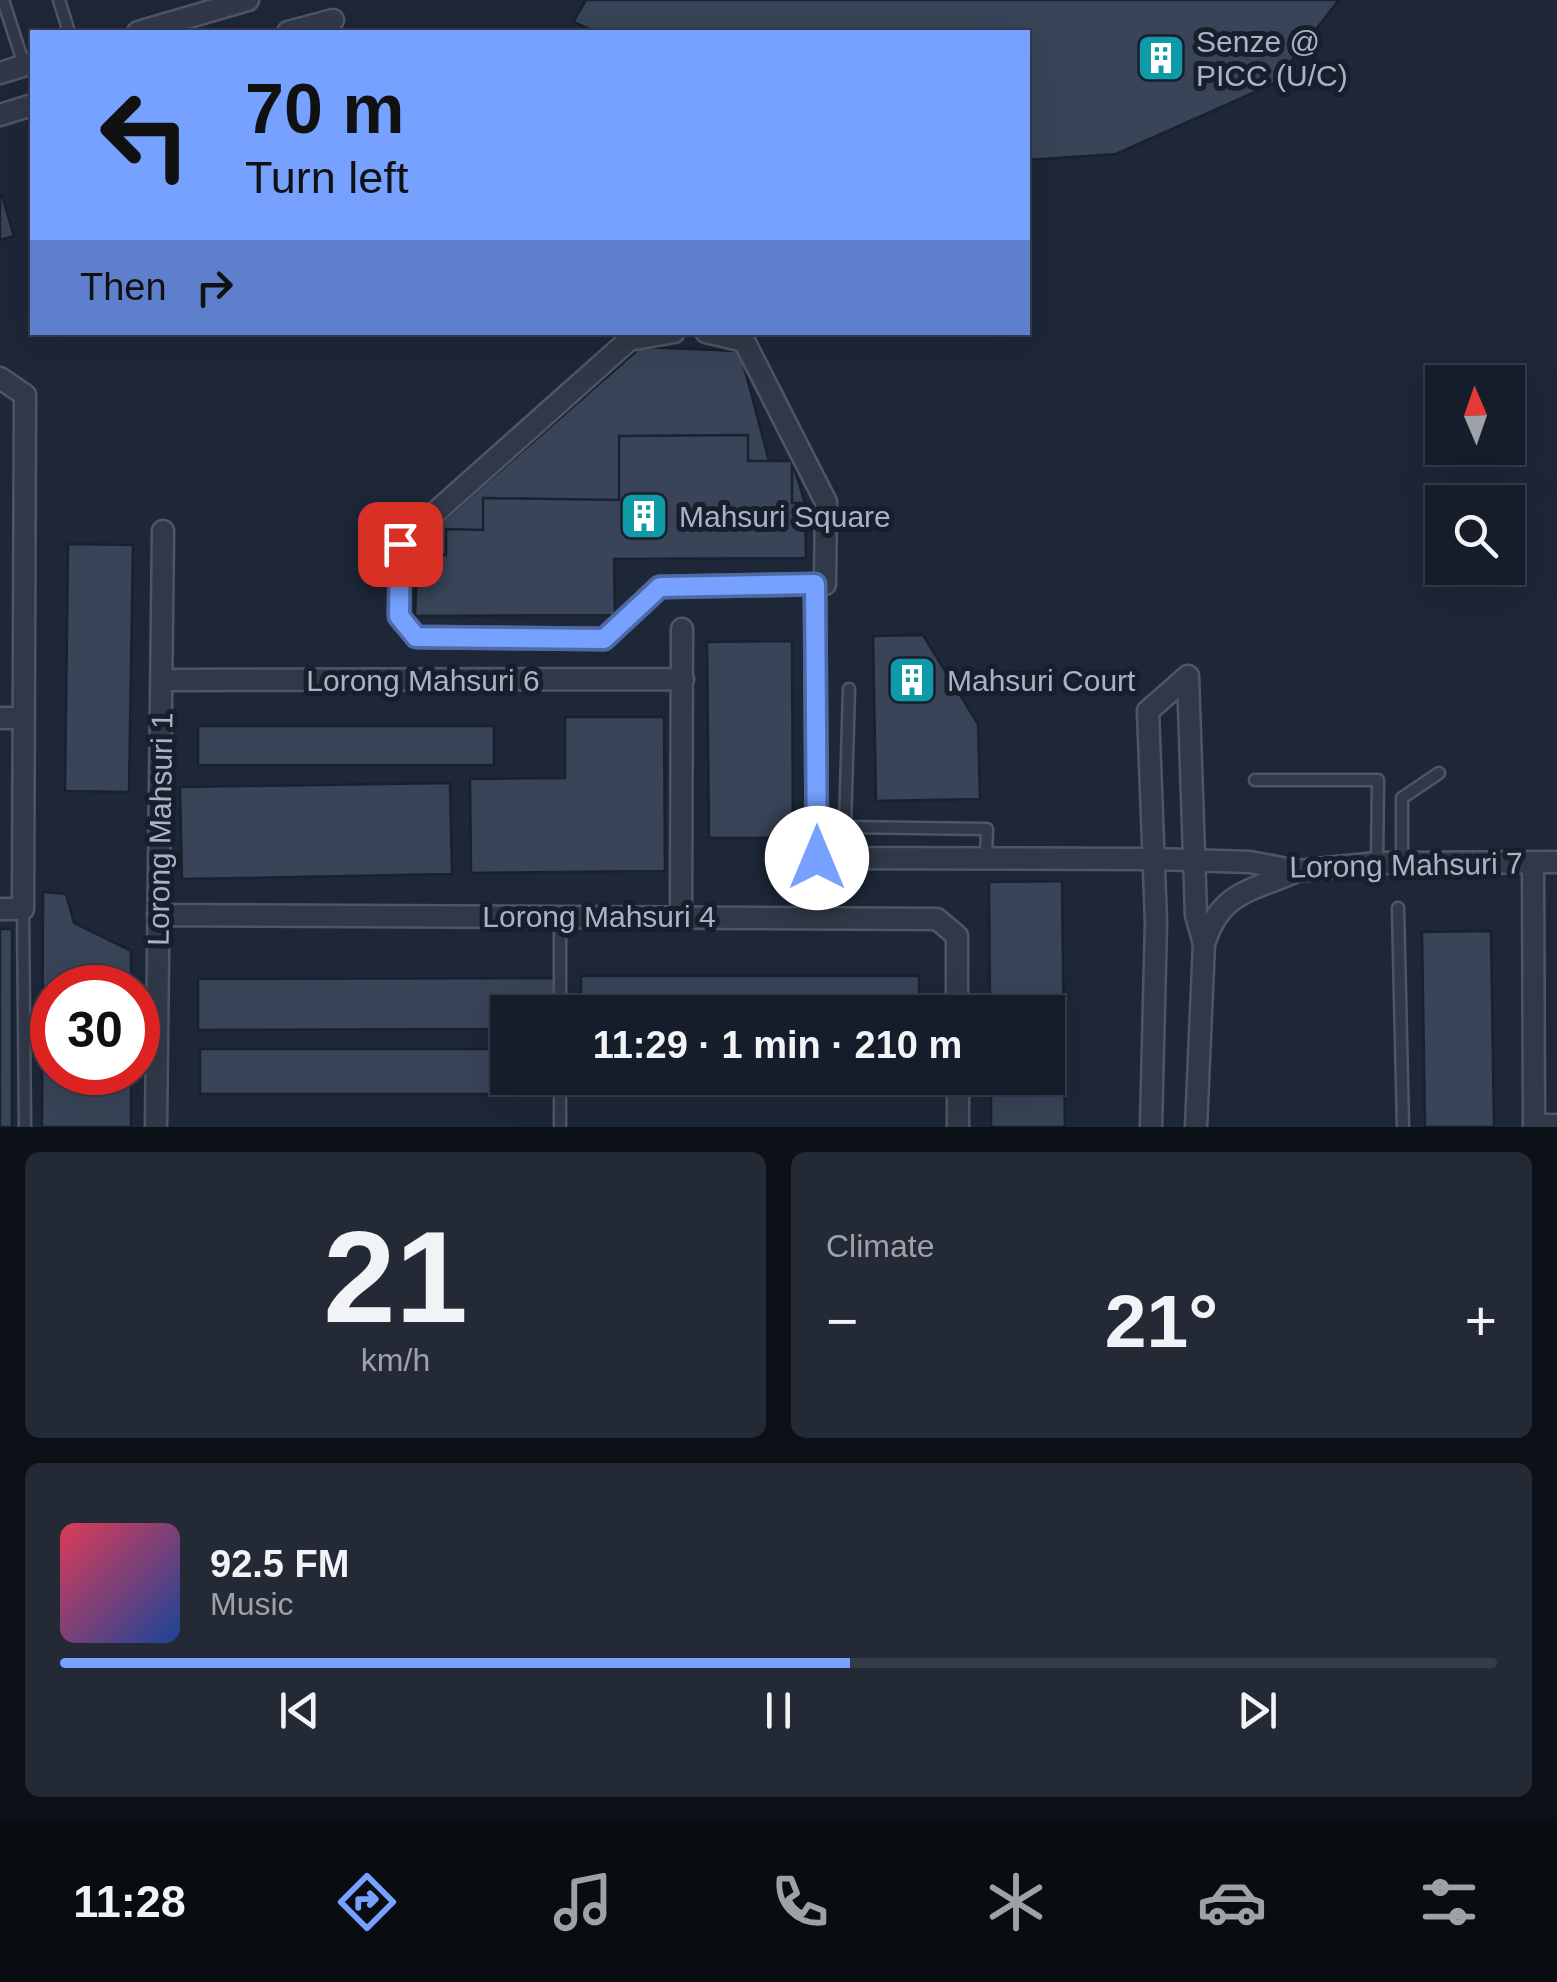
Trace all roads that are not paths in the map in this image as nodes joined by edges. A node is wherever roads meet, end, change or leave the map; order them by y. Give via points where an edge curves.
1 (3, 0) edge
2 (59, 0) edge
3 (248, 0) edge
4 (332, 20) dead end
5 (68, 30) edge
6 (145, 30) edge
7 (295, 30) edge
8 (28, 64) edge
9 (0, 72) edge
10 (30, 107) edge
11 (0, 115) edge
12 (657, 335) edge
13 (719, 335) edge
14 (0, 378) edge
15 (163, 531) dead end
16 (815, 584) junction
17 (682, 629) dead end
18 (163, 680) junction
19 (683, 680) junction
20 (849, 690) dead end
21 (0, 718) edge
22 (24, 718) junction
23 (1439, 773) dead end
24 (1255, 780) dead end
25 (986, 856) junction
26 (1154, 859) junction
27 (1195, 862) junction
28 (1533, 862) junction
29 (1557, 862) edge
30 (1377, 863) junction
31 (1402, 863) junction
32 (1296, 871) junction
33 (1398, 908) dead end
34 (0, 909) edge
35 (23, 909) junction
36 (158, 916) junction
37 (560, 916) junction
38 (681, 916) junction
39 (1204, 944) junction
40 (560, 995) edge
41 (957, 995) edge
42 (560, 1095) edge
43 (958, 1095) edge
44 (1557, 1125) edge
45 (1534, 1126) edge
46 (25, 1127) edge
47 (156, 1127) edge
48 (560, 1127) edge
49 (958, 1127) edge
50 (1151, 1127) edge
51 (1196, 1127) edge
52 (1403, 1127) edge

1 - 8 lane
2 - 5 lane
3 - 6 street
4 - 7 street
8 - 9 street
10 - 11 street
12 - 16 street via 629,340 400,544 399,616 416,637 604,639 660,587
13 - 16 street via 744,341 826,502 825,584
14 - 22 street via 25,395
15 - 18 street, Lorong Mahsuri 1
16 - 25 street, Lorong Mahsuri 7 via 817,858
17 - 19 street
18 - 19 street, Lorong Mahsuri 6
18 - 36 street, Lorong Mahsuri 1
19 - 38 street
20 - 25 lane via 845,826 987,829
21 - 22 street
22 - 35 street
23 - 31 lane via 1402,798
24 - 30 lane via 1378,780
25 - 26 street, Lorong Mahsuri 7
26 - 27 street, Lorong Mahsuri 7
26 - 27 street via 1148,711 1188,676
26 - 50 street
27 - 32 street, Lorong Mahsuri 7
27 - 39 street
28 - 29 street, Lorong Mahsuri 7
28 - 31 street, Lorong Mahsuri 7
28 - 45 street
30 - 31 street, Lorong Mahsuri 7
30 - 32 street, Lorong Mahsuri 7
32 - 39 street via 1226,900
33 - 52 lane
34 - 35 street
35 - 46 lane
36 - 37 street, Lorong Mahsuri 4
36 - 47 street, Lorong Mahsuri 1
37 - 38 street, Lorong Mahsuri 4
37 - 40 lane
38 - 41 street, Lorong Mahsuri 4 via 937,920 956,936
39 - 51 street
42 - 48 lane
43 - 49 street
44 - 45 street

